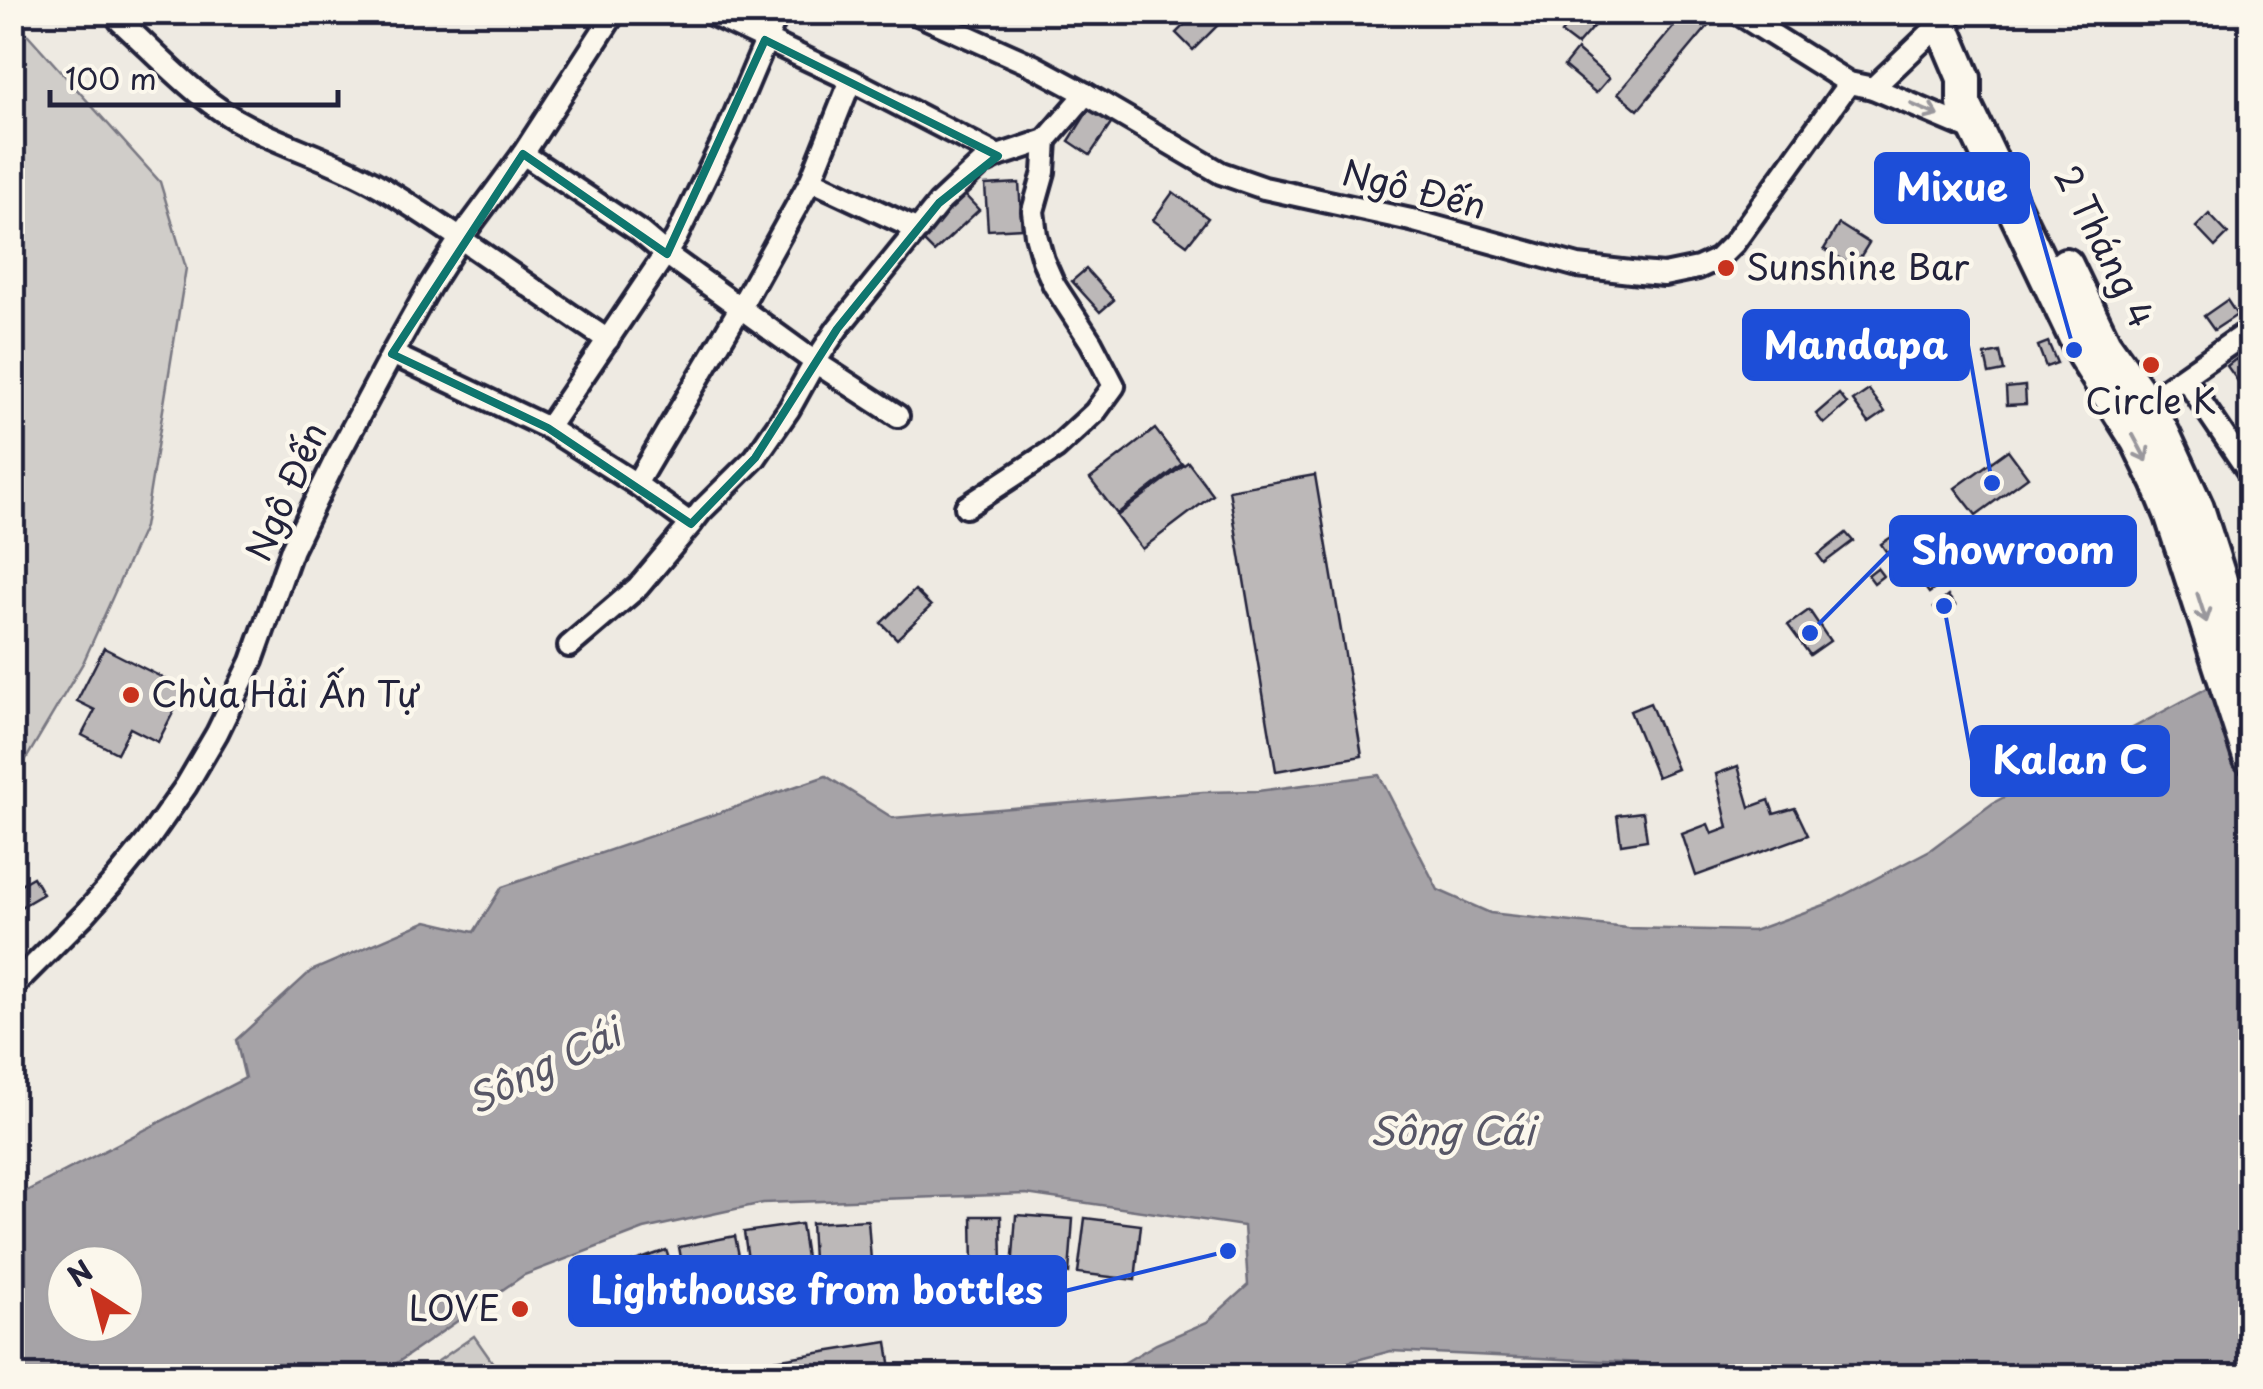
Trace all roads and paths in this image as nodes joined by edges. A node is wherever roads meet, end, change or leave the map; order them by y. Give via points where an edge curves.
1 (615, 12) edge
2 (706, 12) edge
3 (778, 12) edge
4 (913, 12) edge
5 (1736, 12) edge
6 (1938, 18) edge
7 (120, 21) dead end
8 (766, 40) junction
9 (1964, 78) junction
10 (851, 80) junction
11 (1849, 84) junction
12 (1872, 88) junction
13 (1086, 94) junction
14 (1978, 132) junction
15 (1046, 140) junction
16 (523, 154) junction
17 (998, 156) junction
18 (811, 180) junction
19 (918, 230) junction
20 (460, 238) junction
21 (666, 254) junction
22 (740, 308) junction
23 (2250, 330) edge
24 (608, 340) junction
25 (392, 354) junction
26 (815, 362) junction
27 (2185, 378) junction
28 (2146, 404) junction
29 (898, 416) dead end
30 (548, 428) junction
31 (2250, 474) edge
32 (636, 484) junction
33 (966, 507) dead end
34 (2184, 512) junction
35 (691, 524) junction
36 (568, 646) dead end
37 (2250, 674) edge
38 (2250, 757) edge
39 (12, 987) edge

1 - 16 street, Ngô Đến
2 - 8 street
3 - 8 street
4 - 13 street, Ngô Đến
5 - 11 street
6 - 9 main road, 2 Tháng 4
6 - 12 street
7 - 20 street via 195,91 247,126 358,174
8 - 10 street
8 - 21 street
9 - 14 main road, 2 Tháng 4 via 1964,104
9 - 28 main road, 2 Tháng 4 via 1984,94 2104,344
10 - 17 street
10 - 18 street
11 - 12 street
11 - 13 street, Ngô Đến via 1718,259 1664,274 1578,266 1264,188 1221,173
12 -> 14 street
13 - 15 street
14 -> 34 main road, 2 Tháng 4 via 2084,355
15 - 17 street
15 - 33 street via 1036,235 1054,285 1114,386 1056,448
16 - 20 street, Ngô Đến
16 - 21 street
17 - 19 street via 981,164
18 - 19 street
18 - 22 street
19 - 26 street
20 - 24 street
20 - 25 street, Ngô Đến
21 - 22 street
21 - 24 street
22 - 26 street
22 - 32 street
23 - 27 street
24 - 30 street
25 - 30 street
25 - 39 street, Ngô Đến via 292,549 252,661 186,786 117,878
26 - 29 street
26 - 35 street via 755,458
27 - 28 street
27 - 31 street
28 - 34 main road, 2 Tháng 4 via 2164,434
30 - 32 street
32 - 35 street
34 - 37 main road
34 -> 38 main road
35 - 36 street via 638,587

